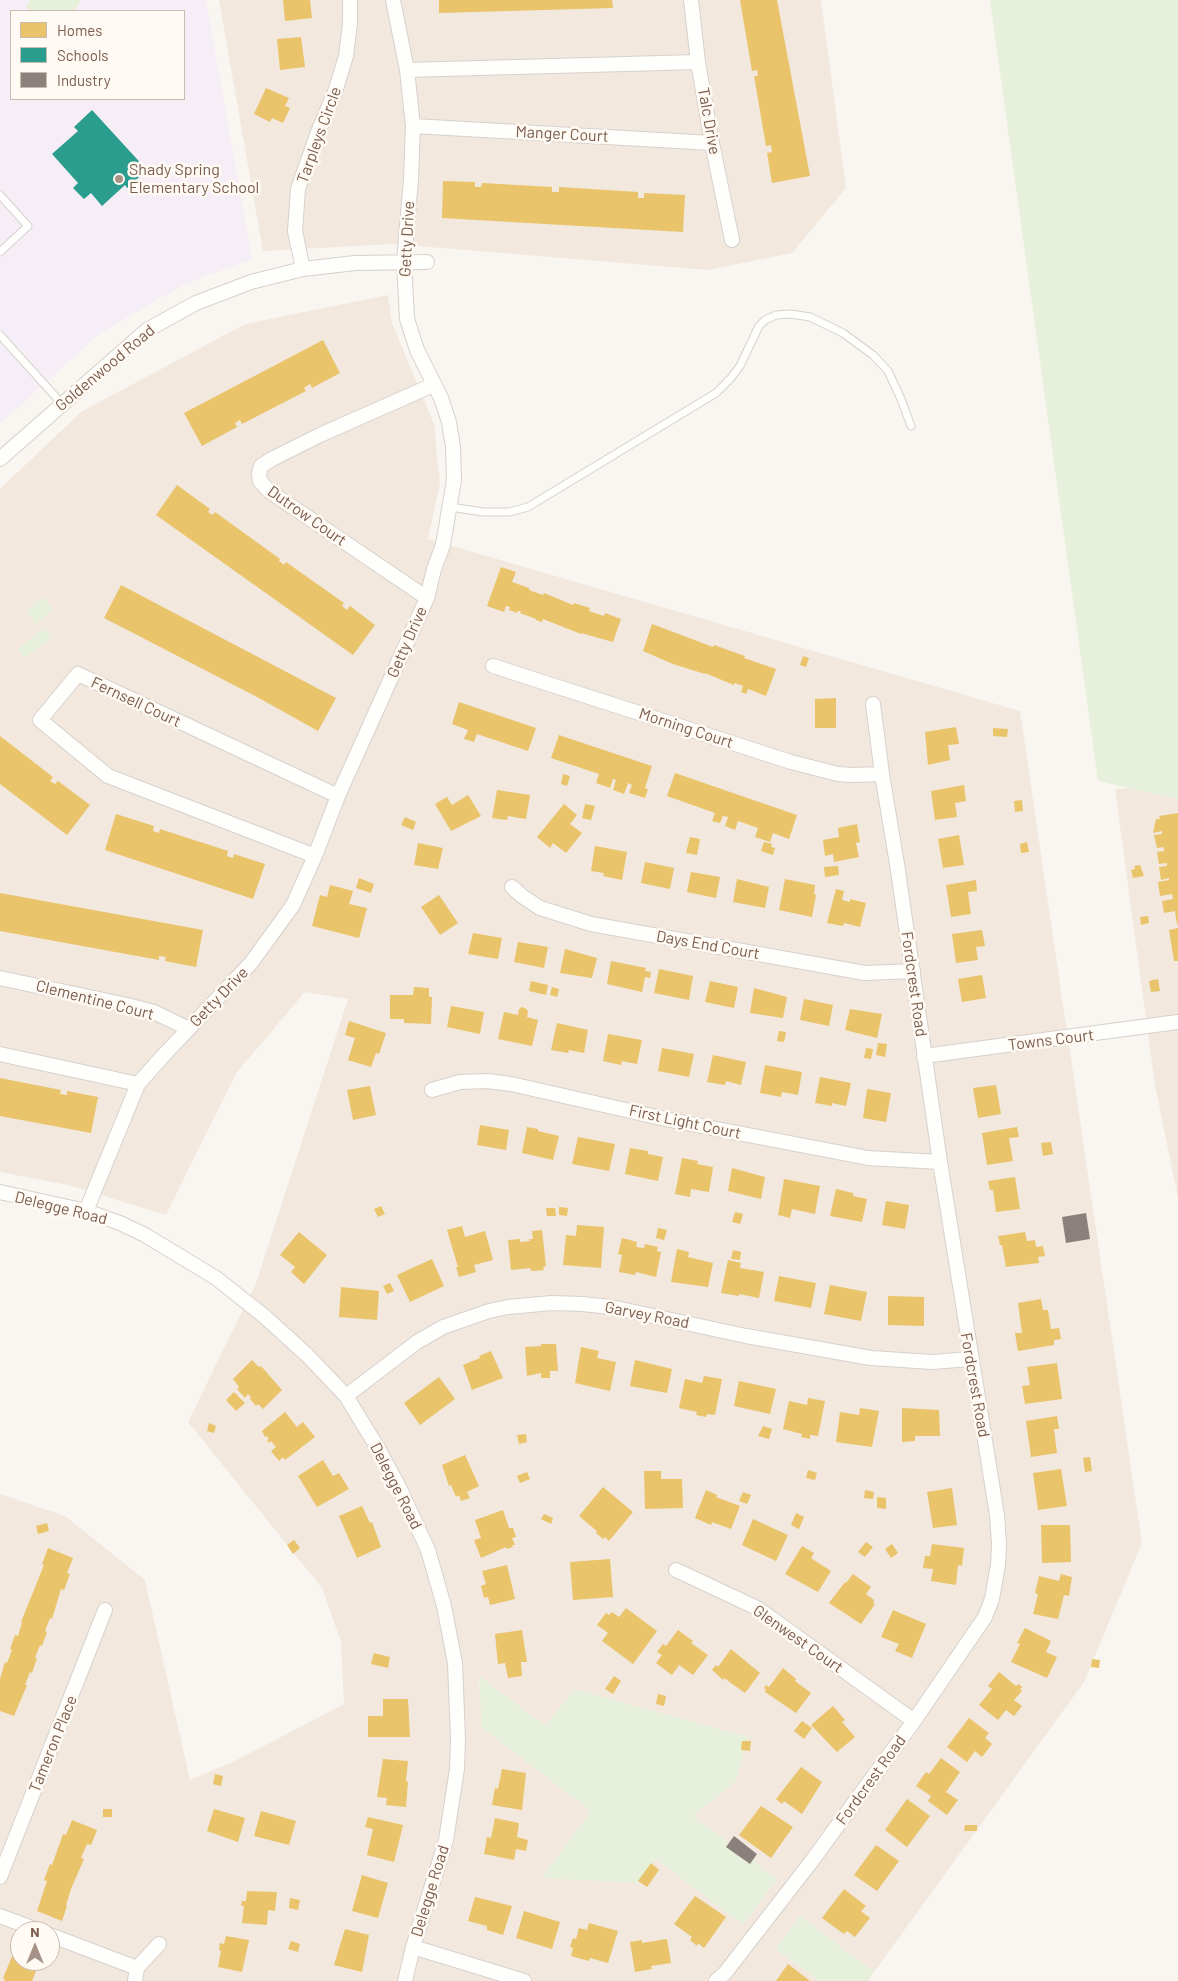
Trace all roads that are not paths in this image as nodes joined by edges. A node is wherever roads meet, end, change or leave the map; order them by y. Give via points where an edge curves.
1 (350, 0) edge
2 (393, 0) edge
3 (691, 0) edge
4 (698, 62) junction
5 (407, 70) junction
6 (413, 126) junction
7 (712, 143) junction
8 (0, 195) edge
9 (732, 240) dead end
10 (0, 252) edge
11 (404, 262) junction
12 (427, 262) dead end
13 (303, 269) junction
14 (0, 336) edge
15 (434, 385) junction
16 (63, 405) junction
17 (911, 426) dead end
18 (0, 459) edge
19 (450, 508) junction
20 (427, 598) junction
21 (493, 666) dead end
22 (873, 704) dead end
23 (882, 774) junction
24 (338, 796) junction
25 (316, 856) junction
26 (512, 887) dead end
27 (913, 971) junction
28 (0, 978) edge
29 (1178, 1022) edge
30 (189, 1029) junction
31 (0, 1054) edge
32 (924, 1056) junction
33 (138, 1084) junction
34 (432, 1090) dead end
35 (940, 1162) junction
36 (0, 1192) edge
37 (86, 1211) junction
38 (970, 1359) junction
39 (346, 1396) junction
40 (676, 1570) dead end
41 (105, 1610) dead end
42 (914, 1721) junction
43 (0, 1877) edge
44 (0, 1916) edge
45 (13, 1921) edge
46 (60, 1940) edge
47 (159, 1944) dead end
48 (413, 1947) junction
49 (136, 1974) edge
50 (405, 1981) edge
51 (524, 1981) edge
52 (716, 1981) edge

1 - 13 street, Tarpleys Circle via 346,56 298,189 295,230
2 - 5 street, Getty Drive
3 - 4 street, Talc Drive
4 - 5 street
4 - 7 street, Talc Drive
5 - 6 street, Getty Drive
6 - 7 street, Manger Court
6 - 11 street, Getty Drive
7 - 9 street, Talc Drive
8 - 10 lane via 28,226
11 - 12 street, Goldenwood Road
11 - 13 street, Goldenwood Road
11 - 15 street, Getty Drive via 410,333
13 - 16 street, Goldenwood Road via 223,292 168,318 147,330
14 - 16 lane
15 - 19 street, Getty Drive via 449,422 453,447 454,480
15 - 20 street, Dutrow Court via 272,458 261,466 259,474 260,481 269,491
16 - 18 street, Goldenwood Road
17 - 19 lane via 888,371 873,355 843,333 810,317 776,314 759,326 740,366 716,393 592,470 522,509 496,512
19 - 20 street, Getty Drive via 443,546
20 - 24 street, Getty Drive
21 - 23 street, Morning Court via 790,762 838,774
22 - 23 street, Fordcrest Road
23 - 27 street, Fordcrest Road
24 - 25 street, Getty Drive
24 - 25 street, Fernsell Court via 78,674 40,720 108,776
25 - 30 street, Getty Drive via 293,905 251,964
26 - 27 street, Days End Court via 540,908 591,924 865,973
27 - 32 street, Fordcrest Road
28 - 30 street, Clementine Court via 154,1012
29 - 32 street, Towns Court
30 - 33 street, Getty Drive
31 - 33 street
32 - 35 street, Fordcrest Road
33 - 37 street, Getty Drive
34 - 35 street, First Light Court via 460,1082 511,1084 670,1120 868,1158
35 - 38 street, Fordcrest Road
36 - 37 street, Delegge Road
37 - 39 street, Delegge Road via 145,1235 216,1278 308,1356
38 - 39 street, Garvey Road via 932,1362 871,1358 746,1336 612,1307 552,1303 489,1311 443,1327 416,1342
38 - 42 street, Fordcrest Road via 997,1515 999,1544 995,1583 985,1617
39 - 48 street, Delegge Road via 399,1487 428,1550 444,1606 455,1663 458,1769 453,1803 446,1840
40 - 42 street, Glenwest Court via 757,1608
41 - 43 street, Tameron Place
42 - 52 street, Fordcrest Road via 811,1862
44 - 45 street
46 - 49 street
47 - 49 street
48 - 50 street, Delegge Road
48 - 51 street

